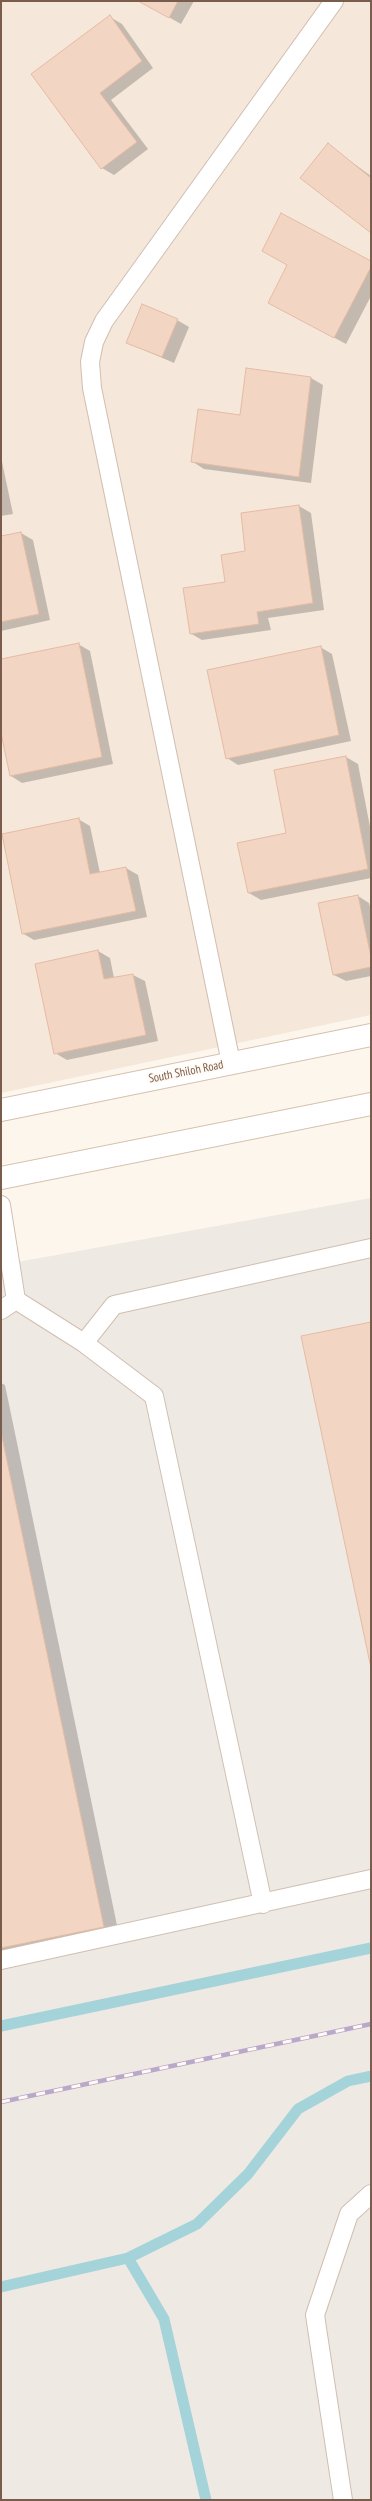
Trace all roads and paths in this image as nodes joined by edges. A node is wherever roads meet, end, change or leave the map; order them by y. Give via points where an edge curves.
1 (334, 1) edge
2 (371, 1035) edge
3 (232, 1063) junction
4 (371, 1104) edge
5 (1, 1110) edge
6 (1, 1178) edge
7 (1, 1205) edge
8 (371, 1248) edge
9 (16, 1300) junction
10 (1, 1310) edge
11 (84, 1343) junction
12 (371, 1879) edge
13 (263, 1904) junction
14 (1, 1960) edge
15 (371, 2194) edge
16 (343, 2500) edge

1 - 3 lane via 104,321 94,342 90,362 92,388
2 - 3 main road, South Shiloh Road
3 - 5 main road, South Shiloh Road
4 - 6 main road
7 - 9 lane
8 - 11 lane via 114,1305
9 - 10 lane
9 - 11 lane
11 - 13 lane via 154,1396
12 - 13 lane
13 - 14 lane
15 - 16 lane via 349,2214 315,2315

